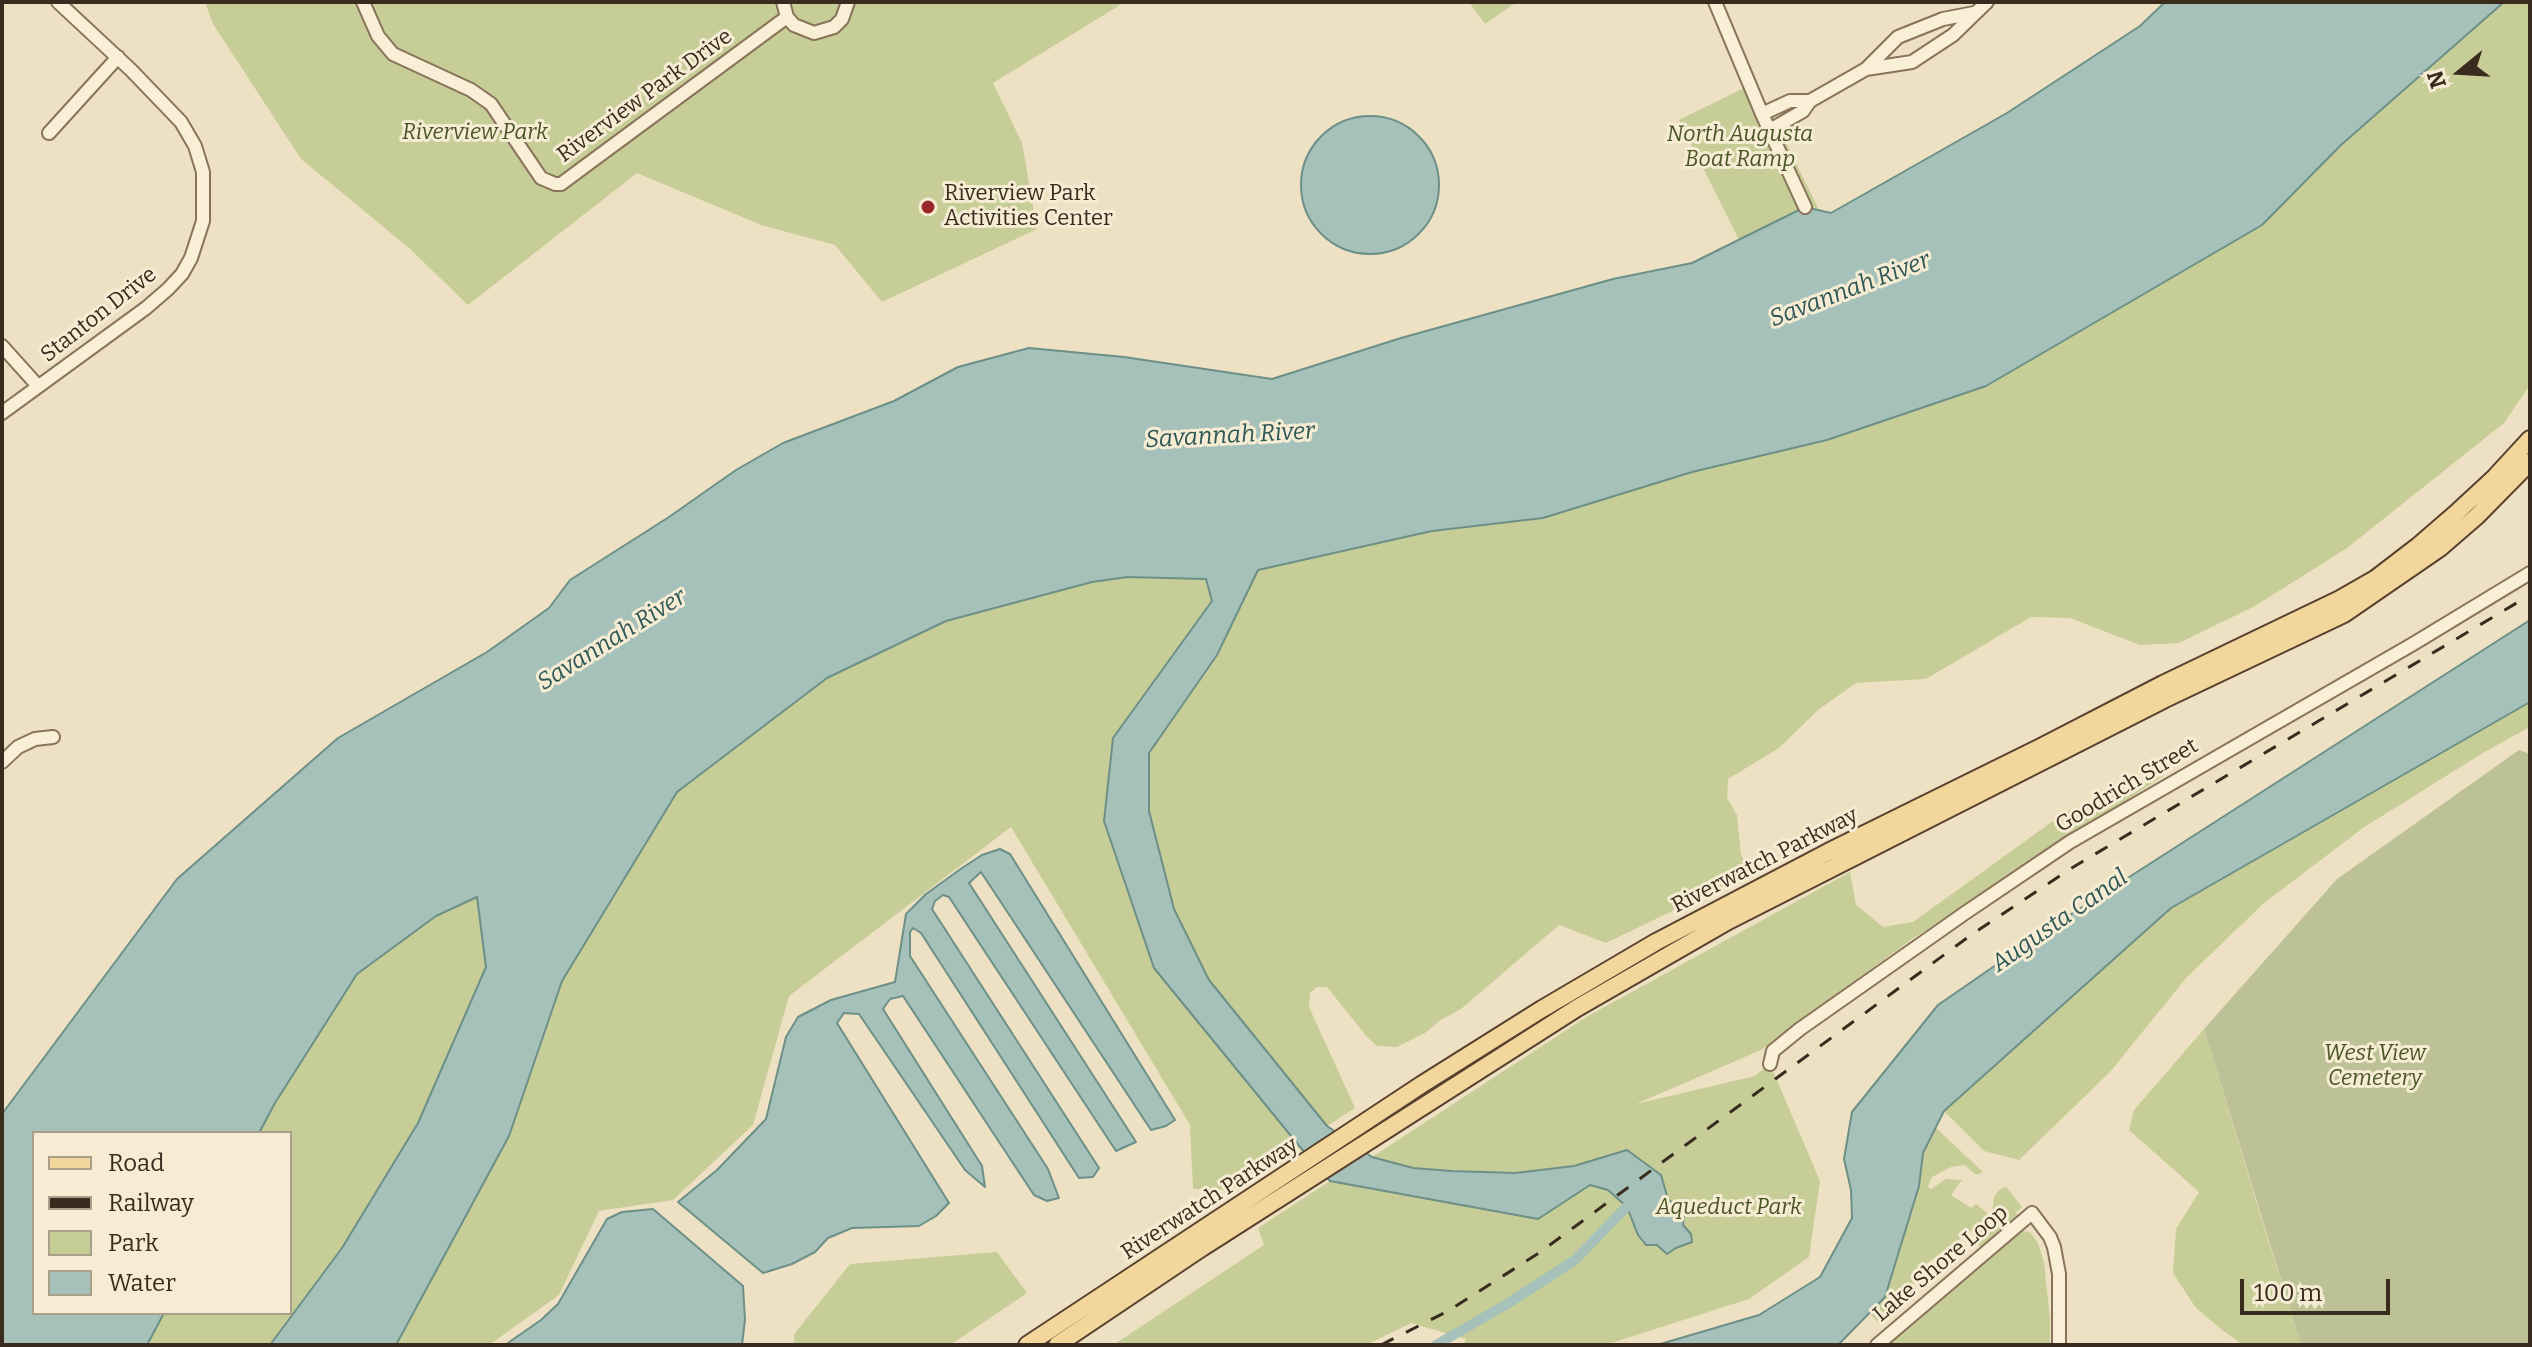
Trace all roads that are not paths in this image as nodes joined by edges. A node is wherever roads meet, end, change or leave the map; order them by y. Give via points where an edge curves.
1 (58, 2) edge
2 (363, 2) edge
3 (783, 2) edge
4 (848, 2) edge
5 (1715, 2) edge
6 (1987, 2) edge
7 (1974, 13) junction
8 (787, 17) junction
9 (118, 57) junction
10 (1866, 69) junction
11 (1810, 101) junction
12 (1762, 114) junction
13 (1770, 130) junction
14 (49, 133) dead end
15 (1805, 207) dead end
16 (2, 346) edge
17 (38, 386) junction
18 (2, 413) edge
19 (2530, 439) edge
20 (2530, 462) edge
21 (2530, 573) edge
22 (53, 737) dead end
23 (2, 762) edge
24 (1770, 1064) dead end
25 (1027, 1345) edge
26 (1057, 1345) edge
27 (1877, 1345) edge
28 (2059, 1345) edge

1 - 9 street, Stanton Drive
2 - 8 street, Riverview Park Drive via 393,54 491,104 541,178 555,184
3 - 8 street
4 - 8 street via 842,19 825,31 803,30
5 - 12 street
6 - 7 street
7 - 10 street via 1898,37
7 - 10 street via 1953,35 1912,62
9 - 14 street
9 - 17 street, Stanton Drive via 173,111 195,146 204,179 201,233 187,266 168,289
10 - 11 street
11 - 12 street via 1790,101
11 - 13 street
12 - 13 street
13 - 15 street
16 - 17 street
17 - 18 street, Stanton Drive
19 - 25 main road, Riverwatch Parkway via 2495,477 2375,579 1718,908 1421,1085
20 - 26 main road, Riverwatch Parkway via 2440,548 2344,614 1728,921 1577,1008
21 - 24 street, Goodrich Street via 2070,842 1800,1029 1773,1051
22 - 23 street via 18,747
27 - 28 street, Lake Shore Loop via 2032,1213 2054,1247

